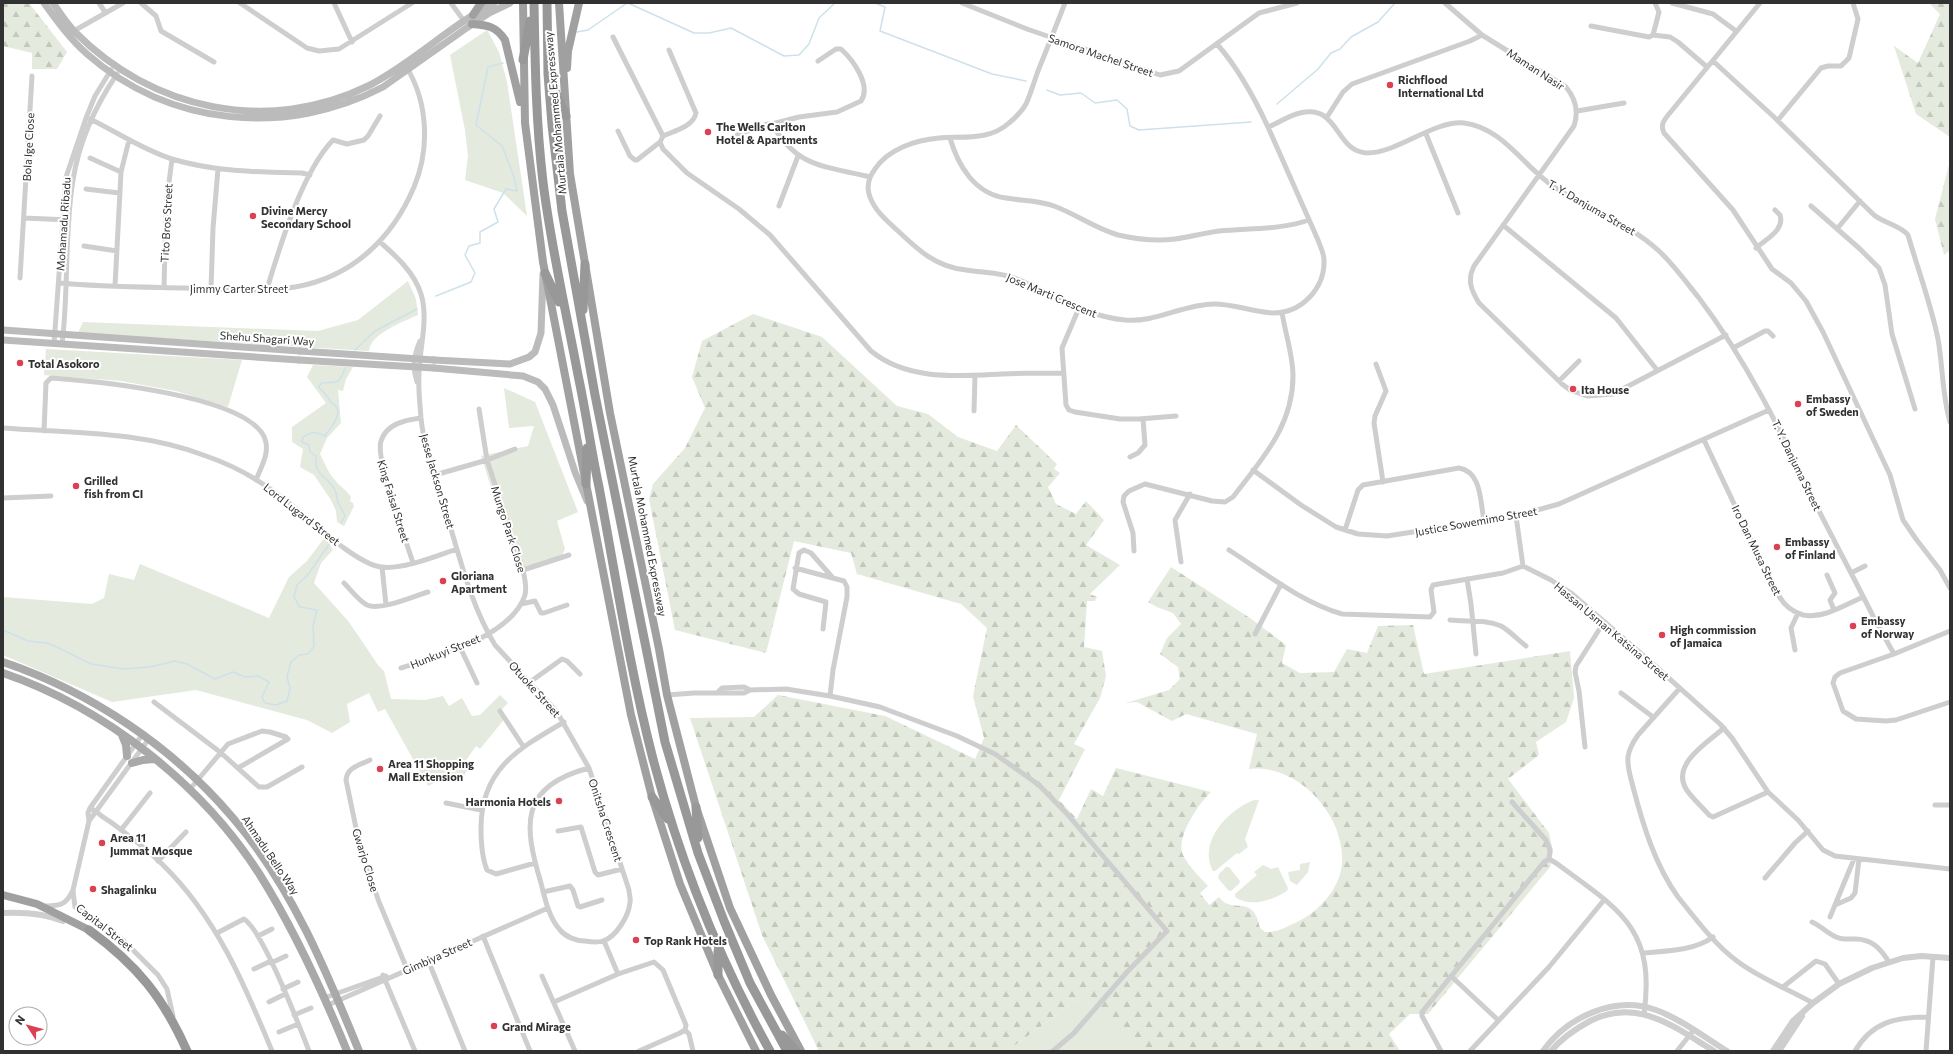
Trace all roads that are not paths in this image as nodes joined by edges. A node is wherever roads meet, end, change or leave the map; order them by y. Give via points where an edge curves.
1 (44, 3) edge
2 (54, 3) edge
3 (99, 3) edge
4 (123, 3) edge
5 (141, 3) edge
6 (240, 3) edge
7 (334, 3) edge
8 (412, 3) edge
9 (451, 3) edge
10 (481, 3) edge
11 (494, 3) edge
12 (510, 3) edge
13 (523, 3) edge
14 (547, 3) edge
15 (559, 3) edge
16 (579, 3) edge
17 (962, 3) edge
18 (1065, 3) edge
19 (1297, 3) edge
20 (1655, 3) edge
21 (1672, 3) edge
22 (1760, 3) edge
23 (1853, 3) edge
24 (534, 4) edge
25 (1448, 4) edge
26 (105, 12) junction
27 (473, 15) junction
28 (464, 21) junction
29 (472, 24) junction
30 (1592, 26) dead end
31 (1736, 31) junction
32 (71, 33) junction
33 (1653, 34) junction
34 (1482, 35) junction
35 (613, 37) dead end
36 (1052, 38) junction
37 (352, 42) junction
38 (1217, 44) junction
39 (669, 50) dead end
40 (523, 60) junction
41 (818, 61) dead end
42 (1712, 61) junction
43 (214, 62) dead end
44 (407, 66) junction
45 (1707, 67) junction
46 (115, 71) junction
47 (548, 74) junction
48 (32, 76) dead end
49 (564, 91) junction
50 (1624, 103) dead end
51 (1577, 111) junction
52 (380, 116) dead end
53 (566, 116) junction
54 (1327, 116) junction
55 (86, 118) junction
56 (91, 120) junction
57 (1778, 120) junction
58 (525, 123) junction
59 (772, 124) junction
60 (1268, 127) junction
61 (618, 131) dead end
62 (1426, 134) junction
63 (737, 135) dead end
64 (950, 138) junction
65 (661, 139) junction
66 (129, 140) junction
67 (798, 156) junction
68 (90, 158) dead end
69 (172, 159) junction
70 (218, 169) junction
71 (121, 172) junction
72 (310, 175) junction
73 (1538, 175) junction
74 (870, 177) junction
75 (86, 188) dead end
76 (119, 193) junction
77 (1860, 201) junction
78 (779, 206) dead end
79 (1811, 206) dead end
80 (1774, 210) dead end
81 (1458, 213) dead end
82 (24, 218) junction
83 (62, 220) junction
84 (69, 220) junction
85 (1309, 220) junction
86 (1503, 225) junction
87 (1837, 228) junction
88 (380, 242) junction
89 (84, 246) dead end
90 (1756, 248) junction
91 (117, 251) junction
92 (543, 262) junction
93 (585, 264) junction
94 (545, 273) junction
95 (20, 278) dead end
96 (60, 283) junction
97 (67, 284) junction
98 (115, 286) junction
99 (164, 288) junction
100 (211, 289) junction
101 (267, 290) junction
102 (1079, 308) junction
103 (1282, 312) junction
104 (566, 315) junction
105 (583, 329) junction
106 (3, 330) edge
107 (56, 334) junction
108 (63, 335) junction
109 (1726, 335) junction
110 (1772, 336) dead end
111 (3, 340) edge
112 (13, 341) junction
113 (58, 344) junction
114 (3, 348) edge
115 (1735, 348) junction
116 (1579, 361) dead end
117 (1376, 364) dead end
118 (1657, 370) junction
119 (1063, 373) junction
120 (975, 375) junction
121 (1559, 381) junction
122 (479, 409) dead end
123 (1915, 409) dead end
124 (1769, 410) junction
125 (974, 411) dead end
126 (1176, 416) dead end
127 (421, 418) junction
128 (1143, 419) junction
129 (1950, 422) edge
130 (3, 428) edge
131 (587, 428) junction
132 (44, 431) junction
133 (1704, 440) junction
134 (515, 449) dead end
135 (1130, 457) dead end
136 (487, 460) junction
137 (1253, 470) junction
138 (435, 475) junction
139 (256, 480) junction
140 (1383, 482) junction
141 (586, 484) junction
142 (1190, 494) junction
143 (51, 496) dead end
144 (3, 498) edge
145 (592, 512) junction
146 (1516, 516) junction
147 (1484, 520) junction
148 (1345, 530) junction
149 (457, 549) junction
150 (1229, 550) dead end
151 (1134, 551) dead end
152 (569, 555) dead end
153 (413, 562) junction
154 (1182, 562) dead end
155 (1523, 566) junction
156 (1865, 566) dead end
157 (382, 567) junction
158 (795, 568) junction
159 (523, 570) junction
160 (1851, 572) junction
161 (1827, 575) dead end
162 (833, 578) junction
163 (1467, 579) junction
164 (344, 583) dead end
165 (1281, 584) junction
166 (1950, 588) edge
167 (428, 592) dead end
168 (1863, 597) junction
169 (521, 604) junction
170 (386, 605) junction
171 (567, 605) dead end
172 (1834, 610) junction
173 (1798, 613) junction
174 (1450, 620) dead end
175 (1473, 620) junction
176 (1604, 622) junction
177 (823, 629) dead end
178 (1950, 631) edge
179 (488, 634) junction
180 (1255, 634) dead end
181 (1526, 646) dead end
182 (460, 647) junction
183 (1795, 650) dead end
184 (1476, 654) dead end
185 (1894, 654) junction
186 (3, 662) edge
187 (401, 668) dead end
188 (3, 673) edge
189 (580, 674) dead end
190 (530, 682) junction
191 (477, 684) dead end
192 (1680, 688) junction
193 (1621, 693) dead end
194 (667, 695) junction
195 (830, 696) junction
196 (154, 702) dead end
197 (1950, 702) edge
198 (500, 711) dead end
199 (1653, 717) junction
200 (564, 722) junction
201 (1724, 728) junction
202 (122, 735) junction
203 (145, 738) junction
204 (523, 746) junction
205 (138, 747) junction
206 (1585, 747) dead end
207 (220, 752) junction
208 (129, 759) junction
209 (154, 759) junction
210 (370, 760) dead end
211 (302, 767) dead end
212 (238, 768) junction
213 (589, 768) junction
214 (198, 780) junction
215 (190, 789) junction
216 (1768, 792) junction
217 (150, 793) dead end
218 (652, 797) junction
219 (1512, 802) dead end
220 (446, 803) dead end
221 (1935, 805) dead end
222 (1950, 805) edge
223 (696, 807) junction
224 (481, 810) junction
225 (89, 811) junction
226 (96, 814) junction
227 (90, 821) junction
228 (672, 825) junction
229 (121, 830) junction
230 (558, 831) dead end
231 (1808, 831) junction
232 (186, 832) dead end
233 (698, 853) junction
234 (1549, 859) junction
235 (1857, 859) junction
236 (158, 861) junction
237 (535, 863) junction
238 (622, 868) junction
239 (1950, 869) edge
240 (1849, 871) junction
241 (1858, 872) junction
242 (1765, 878) dead end
243 (73, 890) junction
244 (543, 892) junction
245 (3, 895) edge
246 (602, 900) dead end
247 (1604, 900) junction
248 (1835, 905) junction
249 (41, 906) junction
250 (548, 908) junction
251 (3, 913) edge
252 (1830, 917) dead end
253 (1812, 922) dead end
254 (272, 928) dead end
255 (89, 930) junction
256 (217, 933) junction
257 (258, 936) junction
258 (483, 936) junction
259 (1713, 937) junction
260 (604, 941) junction
261 (718, 947) junction
262 (1643, 953) junction
263 (286, 956) dead end
264 (1933, 957) junction
265 (1950, 958) edge
266 (428, 960) junction
267 (271, 962) junction
268 (1889, 962) junction
269 (254, 969) dead end
270 (407, 969) junction
271 (618, 974) junction
272 (383, 975) junction
273 (718, 975) junction
274 (391, 976) junction
275 (542, 976) dead end
276 (1451, 976) junction
277 (386, 981) junction
278 (298, 982) dead end
279 (1839, 984) junction
280 (1783, 987) junction
281 (284, 992) junction
282 (337, 997) junction
283 (269, 1002) dead end
284 (326, 1002) junction
285 (554, 1002) junction
286 (1813, 1003) junction
287 (1645, 1007) junction
288 (311, 1008) dead end
289 (1804, 1013) junction
290 (1644, 1014) junction
291 (294, 1016) junction
292 (1927, 1017) junction
293 (1498, 1020) junction
294 (298, 1024) junction
295 (772, 1024) junction
296 (175, 1025) junction
297 (685, 1030) junction
298 (1693, 1031) junction
299 (279, 1032) dead end
300 (1689, 1036) junction
301 (187, 1051) edge
302 (272, 1051) edge
303 (309, 1051) edge
304 (347, 1051) edge
305 (359, 1051) edge
306 (415, 1051) edge
307 (465, 1051) edge
308 (530, 1051) edge
309 (575, 1051) edge
310 (639, 1051) edge
311 (693, 1051) edge
312 (756, 1051) edge
313 (770, 1051) edge
314 (786, 1051) edge
315 (796, 1051) edge
316 (801, 1051) edge
317 (1053, 1051) edge
318 (1441, 1051) edge
319 (1470, 1051) edge
320 (1543, 1051) edge
321 (1551, 1051) edge
322 (1677, 1051) edge
323 (1714, 1051) edge
324 (1727, 1051) edge
325 (1773, 1051) edge
326 (1779, 1051) edge
327 (1855, 1051) edge
328 (1926, 1051) edge

1 - 32 main road
2 - 32 main road
3 - 26 street
4 - 26 street
5 - 43 street via 156,16 161,31
6 - 37 street via 312,50 329,51
7 - 37 street
8 - 37 street
9 - 28 street
10 - 27 highway
11 - 27 main road
12 - 29 main road
13 - 40 highway
14 - 47 highway, Murtala Mohammed Expressway
15 - 49 highway, Murtala Mohammed Expressway
16 - 49 highway via 568,51
17 - 36 street, Samora Machel Street
18 - 36 street
19 - 38 street, Samora Machel Street via 1259,13
20 - 33 street via 1659,12
21 - 31 street via 1713,14
22 - 31 street
23 - 57 street via 1858,19 1848,61 1842,66 1821,68
24 - 40 highway
24 - 104 highway, Murtala Mohammed Expressway via 540,146
25 - 34 street, Maman Nasir
26 - 32 street
27 - 28 main road
28 - 44 main road
29 - 44 main road
29 - 58 highway via 492,26 505,40
30 - 33 street via 1645,38
31 - 42 street
32 - 46 main road
33 - 45 street via 1670,37
34 - 51 street, Maman Nasir via 1566,87 1574,98
34 - 54 street via 1352,84 1343,92
35 - 65 street
36 - 38 street, Samora Machel Street via 1160,76 1178,70
36 - 64 street via 1026,103 1009,123 988,135
38 - 60 street via 1241,75
39 - 65 street via 696,113 688,124
40 - 58 highway
41 - 59 street via 836,48 841,49 855,64 860,76 865,91 861,101 837,112 799,116
42 - 45 street
42 - 57 street
44 - 46 main road via 347,95 311,105 269,111 230,110 187,101
44 - 88 street, Jimmy Carter Street via 423,111 425,139 420,171 403,211
45 - 90 street via 1669,114 1662,128 1733,210
46 - 55 street, Mohamadu Ribadu via 95,96
46 - 56 street, Mohamadu Ribadu
47 - 53 highway
47 - 105 highway, Murtala Mohammed Expressway via 562,211
48 - 82 street, Bola Ige Close
49 - 53 highway, Murtala Mohammed Expressway
50 - 51 street
51 - 73 street via 1574,126
52 - 72 street via 364,140 347,144 333,140
53 - 93 highway, Murtala Mohammed Expressway via 570,174
54 - 60 street via 1309,111
54 - 62 street, T. Y. Danjuma Street via 1350,148 1363,153 1382,150
55 - 56 street
55 - 83 street, Mohamadu Ribadu via 66,177
56 - 66 street
56 - 84 street, Mohamadu Ribadu via 73,180
57 - 77 street
58 - 92 highway
59 - 63 street
59 - 67 street via 790,150
60 - 85 street, Jose Marti Crescent
61 - 65 street via 630,156 635,160
62 - 73 street, T. Y. Danjuma Street via 1457,123 1483,127 1502,140
62 - 81 street
64 - 74 street via 924,141 900,148 882,161
64 - 85 street via 963,170 982,189 992,194 1055,206 1097,228 1116,234 1145,240 1174,239 1217,231 1284,227
65 - 120 street via 663,149 687,173 739,209 770,235 875,354 891,364 926,374
66 - 69 street
66 - 71 street
67 - 74 street via 813,164
67 - 78 street
68 - 71 street
69 - 70 street
69 - 99 street, Tito Bros Street via 166,206
70 - 72 street
70 - 100 street
71 - 76 street
72 - 101 street via 286,231
73 - 86 street
73 - 109 street, T. Y. Danjuma Street via 1648,241 1676,268
74 - 102 street, Jose Marti Crescent via 869,195 879,214 916,249 932,260 954,269 996,273 1014,278
75 - 76 street
76 - 91 street
77 - 87 street
77 - 129 street via 1880,220 1908,235 1933,314
79 - 87 street
80 - 90 street via 1780,215 1782,224
82 - 83 street
82 - 95 street, Bola Ige Close
83 - 84 street
83 - 96 street, Mohamadu Ribadu
84 - 97 street, Mohamadu Ribadu
85 - 103 street, Jose Marti Crescent via 1324,258 1322,277 1316,290 1307,300
86 - 118 street via 1616,318
86 - 121 street via 1471,272 1472,292 1479,303
87 - 123 street via 1879,268 1885,285 1892,334
88 - 101 street, Jimmy Carter Street via 357,262 324,279 294,287
88 - 127 street, Jesse Jackson Street via 395,255 418,286 423,308 422,337 415,351 414,374 420,392
89 - 91 street
90 - 166 street via 1772,269 1791,283 1806,301 1890,475 1903,520 1940,570
91 - 98 street
92 - 94 highway
92 - 108 main road, Shehu Shagari Way, bridge via 541,333 537,347 529,357 510,364
93 - 105 highway
93 - 194 highway, Murtala Mohammed Expressway via 610,413
94 - 104 highway
94 - 141 highway
96 - 97 street, Jimmy Carter Street
96 - 107 street, Mohamadu Ribadu
97 - 98 street, Jimmy Carter Street
97 - 108 street, Mohamadu Ribadu
98 - 99 street, Jimmy Carter Street
99 - 100 street, Jimmy Carter Street
100 - 101 street, Jimmy Carter Street
102 - 103 street, Jose Marti Crescent via 1127,321 1212,304
102 - 119 street via 1063,346
103 - 137 street via 1292,372 1290,405 1284,424
104 - 131 highway, Murtala Mohammed Expressway
105 - 233 highway, Murtala Mohammed Expressway via 665,742
106 - 107 main road, Shehu Shagari Way
107 - 108 main road, Shehu Shagari Way
107 - 113 street, Mohamadu Ribadu
108 - 113 street, Mohamadu Ribadu
109 - 115 street, T. Y. Danjuma Street
109 - 118 street
110 - 115 street via 1765,331
111 - 112 main road, Shehu Shagari Way
112 - 113 main road, Shehu Shagari Way
112 - 114 main road
113 - 145 main road, Shehu Shagari Way, bridge via 434,368 530,378 538,382 549,396 575,472
115 - 124 street, T. Y. Danjuma Street
116 - 121 street
117 - 140 street via 1386,391 1374,423
118 - 121 street via 1613,394 1596,397 1578,394
119 - 120 street
119 - 128 street via 1066,405 1071,411 1120,419
120 - 125 street
122 - 136 street, Mungo Park Close
124 - 133 street, Justice Sowemimo Street
124 - 160 street, T. Y. Danjuma Street
126 - 128 street
127 - 138 street, Jesse Jackson Street
127 - 153 street, King Faisal Street via 392,426 385,433 379,450
128 - 135 street via 1145,445
130 - 132 street, Lord Lugard Street
131 - 141 highway
131 - 228 highway, Murtala Mohammed Expressway via 643,717
132 - 139 street, Lord Lugard Street via 99,433 151,440 207,456
132 - 139 street via 46,383 51,378 143,388 181,396 237,414 258,428 265,440 266,455
133 - 146 street, Justice Sowemimo Street via 1559,504
133 - 173 street, Iro Dan Musa Street via 1779,597
134 - 136 street
136 - 138 street
136 - 159 street, Mungo Park Close
137 - 142 street via 1233,497 1225,502
137 - 148 street, Justice Sowemimo Street via 1301,505
138 - 149 street, Jesse Jackson Street
139 - 157 street, Lord Lugard Street via 280,495 352,553 370,564
140 - 147 street via 1462,468 1477,481
140 - 148 street via 1360,487
141 - 145 highway
142 - 151 street via 1145,484 1126,493 1123,502 1133,533
142 - 154 street via 1175,520
143 - 144 street
145 - 218 highway via 628,700
146 - 147 street, Justice Sowemimo Street
146 - 155 street
147 - 148 street, Justice Sowemimo Street via 1386,536 1358,534
149 - 153 street, Lord Lugard Street
149 - 179 street, Jesse Jackson Street
150 - 165 street
152 - 159 street
153 - 157 street, Lord Lugard Street via 397,567
155 - 163 street via 1508,572
155 - 176 street, Hassan Usman Katsina Street via 1551,580
156 - 160 street
157 - 170 street
158 - 162 street
158 - 162 street via 799,553 807,550
158 - 177 street via 792,586 794,591 826,602
159 - 169 street, Mungo Park Close via 526,586
160 - 168 street, T. Y. Danjuma Street
161 - 172 street via 1835,593 1830,600
162 - 195 street via 844,581 848,592
163 - 165 street via 1433,585 1431,590 1434,612 1433,615 1426,617 1342,614 1329,610
163 - 175 street
164 - 170 street via 368,605
165 - 180 street
167 - 170 street
168 - 172 street
168 - 185 street, T. Y. Danjuma Street
169 - 171 street via 535,601 541,613
169 - 179 street, Mungo Park Close via 514,615
172 - 173 street via 1810,615
173 - 183 street via 1791,628
174 - 175 street
175 - 181 street via 1502,627
175 - 184 street
176 - 192 street, Hassan Usman Katsina Street
176 - 206 street via 1576,666 1575,672
178 - 185 street
179 - 182 street, Hunkuyi Street
179 - 190 street, Otuoke Street
182 - 187 street, Hunkuyi Street
182 - 191 street
185 - 197 street via 1835,677 1833,687 1847,715 1856,719 1886,721 1905,718
186 - 203 main road, Ahmadu Bello Way via 76,693 110,712
188 - 202 main road, Ahmadu Bello Way via 58,697
189 - 190 street via 567,660 562,659
190 - 200 street, Otuoke Street
192 - 199 street
192 - 201 street, Hassan Usman Katsina Street
193 - 199 street
194 - 195 street via 717,692 722,688 744,687 750,690 786,689
194 - 223 highway, Murtala Mohammed Expressway
195 - 317 street via 892,711 995,754 1039,785 1068,815 1166,930 1074,1033
196 - 207 street
198 - 204 street
199 - 259 street via 1635,739 1628,758 1637,803 1655,855 1671,888
200 - 204 street
200 - 213 street, Otuoke Street
201 - 216 street, Hassan Usman Katsina Street
201 - 216 street via 1692,755 1685,765 1682,778 1687,790 1709,815 1714,817
202 - 205 main road, Ahmadu Bello Way
202 - 208 main road
203 - 205 street, Capital Street
203 - 214 main road, Ahmadu Bello Way
204 - 224 street via 496,773 488,787
205 - 208 street
205 - 208 street, Capital Street
205 - 209 main road, Ahmadu Bello Way
207 - 212 street
207 - 212 street via 238,739 262,732 270,732 288,739
207 - 214 street
208 - 209 main road
208 - 225 street
208 - 226 street, Capital Street
209 - 215 main road, Ahmadu Bello Way
210 - 270 street, Gwarjo Close via 350,770 346,780 363,855
211 - 212 street via 262,788 254,784
213 - 237 street, Onitsha Crescent via 559,778 547,786 534,803 530,828
213 - 238 street, Onitsha Crescent
214 - 215 street
214 - 282 main road, Ahmadu Bello Way via 234,818 269,868 306,932
215 - 284 main road, Ahmadu Bello Way via 224,827 259,874 296,938
216 - 231 street, Hassan Usman Katsina Street
217 - 229 street
218 - 228 highway
218 - 273 highway via 680,884
219 - 234 street via 1546,840 1550,850
220 - 224 street
221 - 222 street
223 - 233 highway
223 - 316 highway, Murtala Mohammed Expressway via 730,908
224 - 237 street via 481,836 487,870 496,874
225 - 226 street
225 - 227 street
226 - 227 street, Capital Street
226 - 229 street
227 - 243 street, Capital Street
228 - 261 highway, Murtala Mohammed Expressway via 693,887
229 - 236 street
230 - 238 street via 581,827 598,875
231 - 235 street, Hassan Usman Katsina Street via 1830,855
231 - 242 street
232 - 236 street
233 - 295 highway, Murtala Mohammed Expressway via 750,983
234 - 247 street
234 - 276 street
235 - 239 street, Hassan Usman Katsina Street
235 - 240 street
235 - 241 street
236 - 256 street via 190,894
237 - 244 street, Onitsha Crescent
238 - 260 street, Onitsha Crescent via 630,903 619,928
240 - 241 street
240 - 248 street
241 - 248 street via 1853,896
243 - 249 street, Capital Street via 69,899 62,904
243 - 296 street, Capital Street via 75,907 123,940 158,975 167,989
244 - 246 street via 570,886 580,907
244 - 250 street, Onitsha Crescent
245 - 249 highway
247 - 262 street via 1629,922
247 - 293 street via 1549,967
248 - 252 street
249 - 255 highway
250 - 258 street, Gimbiya Street
250 - 260 street, Onitsha Crescent via 553,920 564,934 580,941
251 - 255 street via 49,915
253 - 268 street via 1836,938 1867,940 1881,949
254 - 257 street
255 - 296 highway via 138,971 156,993
256 - 257 street via 244,919
256 - 302 street via 244,985
257 - 267 street
258 - 266 street, Gimbiya Street
258 - 308 street
259 - 262 street via 1701,944
259 - 280 street via 1737,961
260 - 271 street
261 - 273 highway
261 - 313 highway, Murtala Mohammed Expressway via 743,1002
262 - 287 street
263 - 267 street
264 - 265 street
264 - 268 street via 1920,956
264 - 292 street
266 - 270 street, Gimbiya Street
266 - 307 street
267 - 269 street
267 - 281 street
268 - 279 street
270 - 274 street, Gimbiya Street
271 - 285 street
271 - 297 street via 647,963 659,964 683,1015
272 - 274 street
272 - 277 street
272 - 282 street
273 - 312 highway
274 - 277 street, Gimbiya Street
275 - 285 street
276 - 293 street
276 - 318 street via 1422,1012
277 - 282 street, Gimbiya Street
277 - 306 street
278 - 281 street
279 - 280 street via 1825,964 1816,961
279 - 286 street
280 - 286 street
281 - 283 street
281 - 291 street
282 - 284 street, Gimbiya Street
282 - 284 street
282 - 305 main road, Ahmadu Bello Way
284 - 304 main road, Ahmadu Bello Way
285 - 309 street
286 - 289 street
287 - 290 street
287 - 298 street via 1663,1013
287 - 320 street via 1620,1006 1593,1013 1569,1025
288 - 291 street
289 - 325 street via 1793,1021
289 - 326 street
290 - 300 street via 1665,1022
290 - 321 street via 1622,1012 1598,1018 1576,1028
291 - 294 street
292 - 327 street via 1904,1017 1886,1022 1868,1034
292 - 328 street
293 - 319 street
294 - 299 street
294 - 303 street
295 - 314 highway, Murtala Mohammed Expressway
295 - 315 highway
296 - 301 highway
297 - 310 street
297 - 311 street via 689,1034
298 - 300 street
298 - 324 street
300 - 322 street
300 - 323 street

